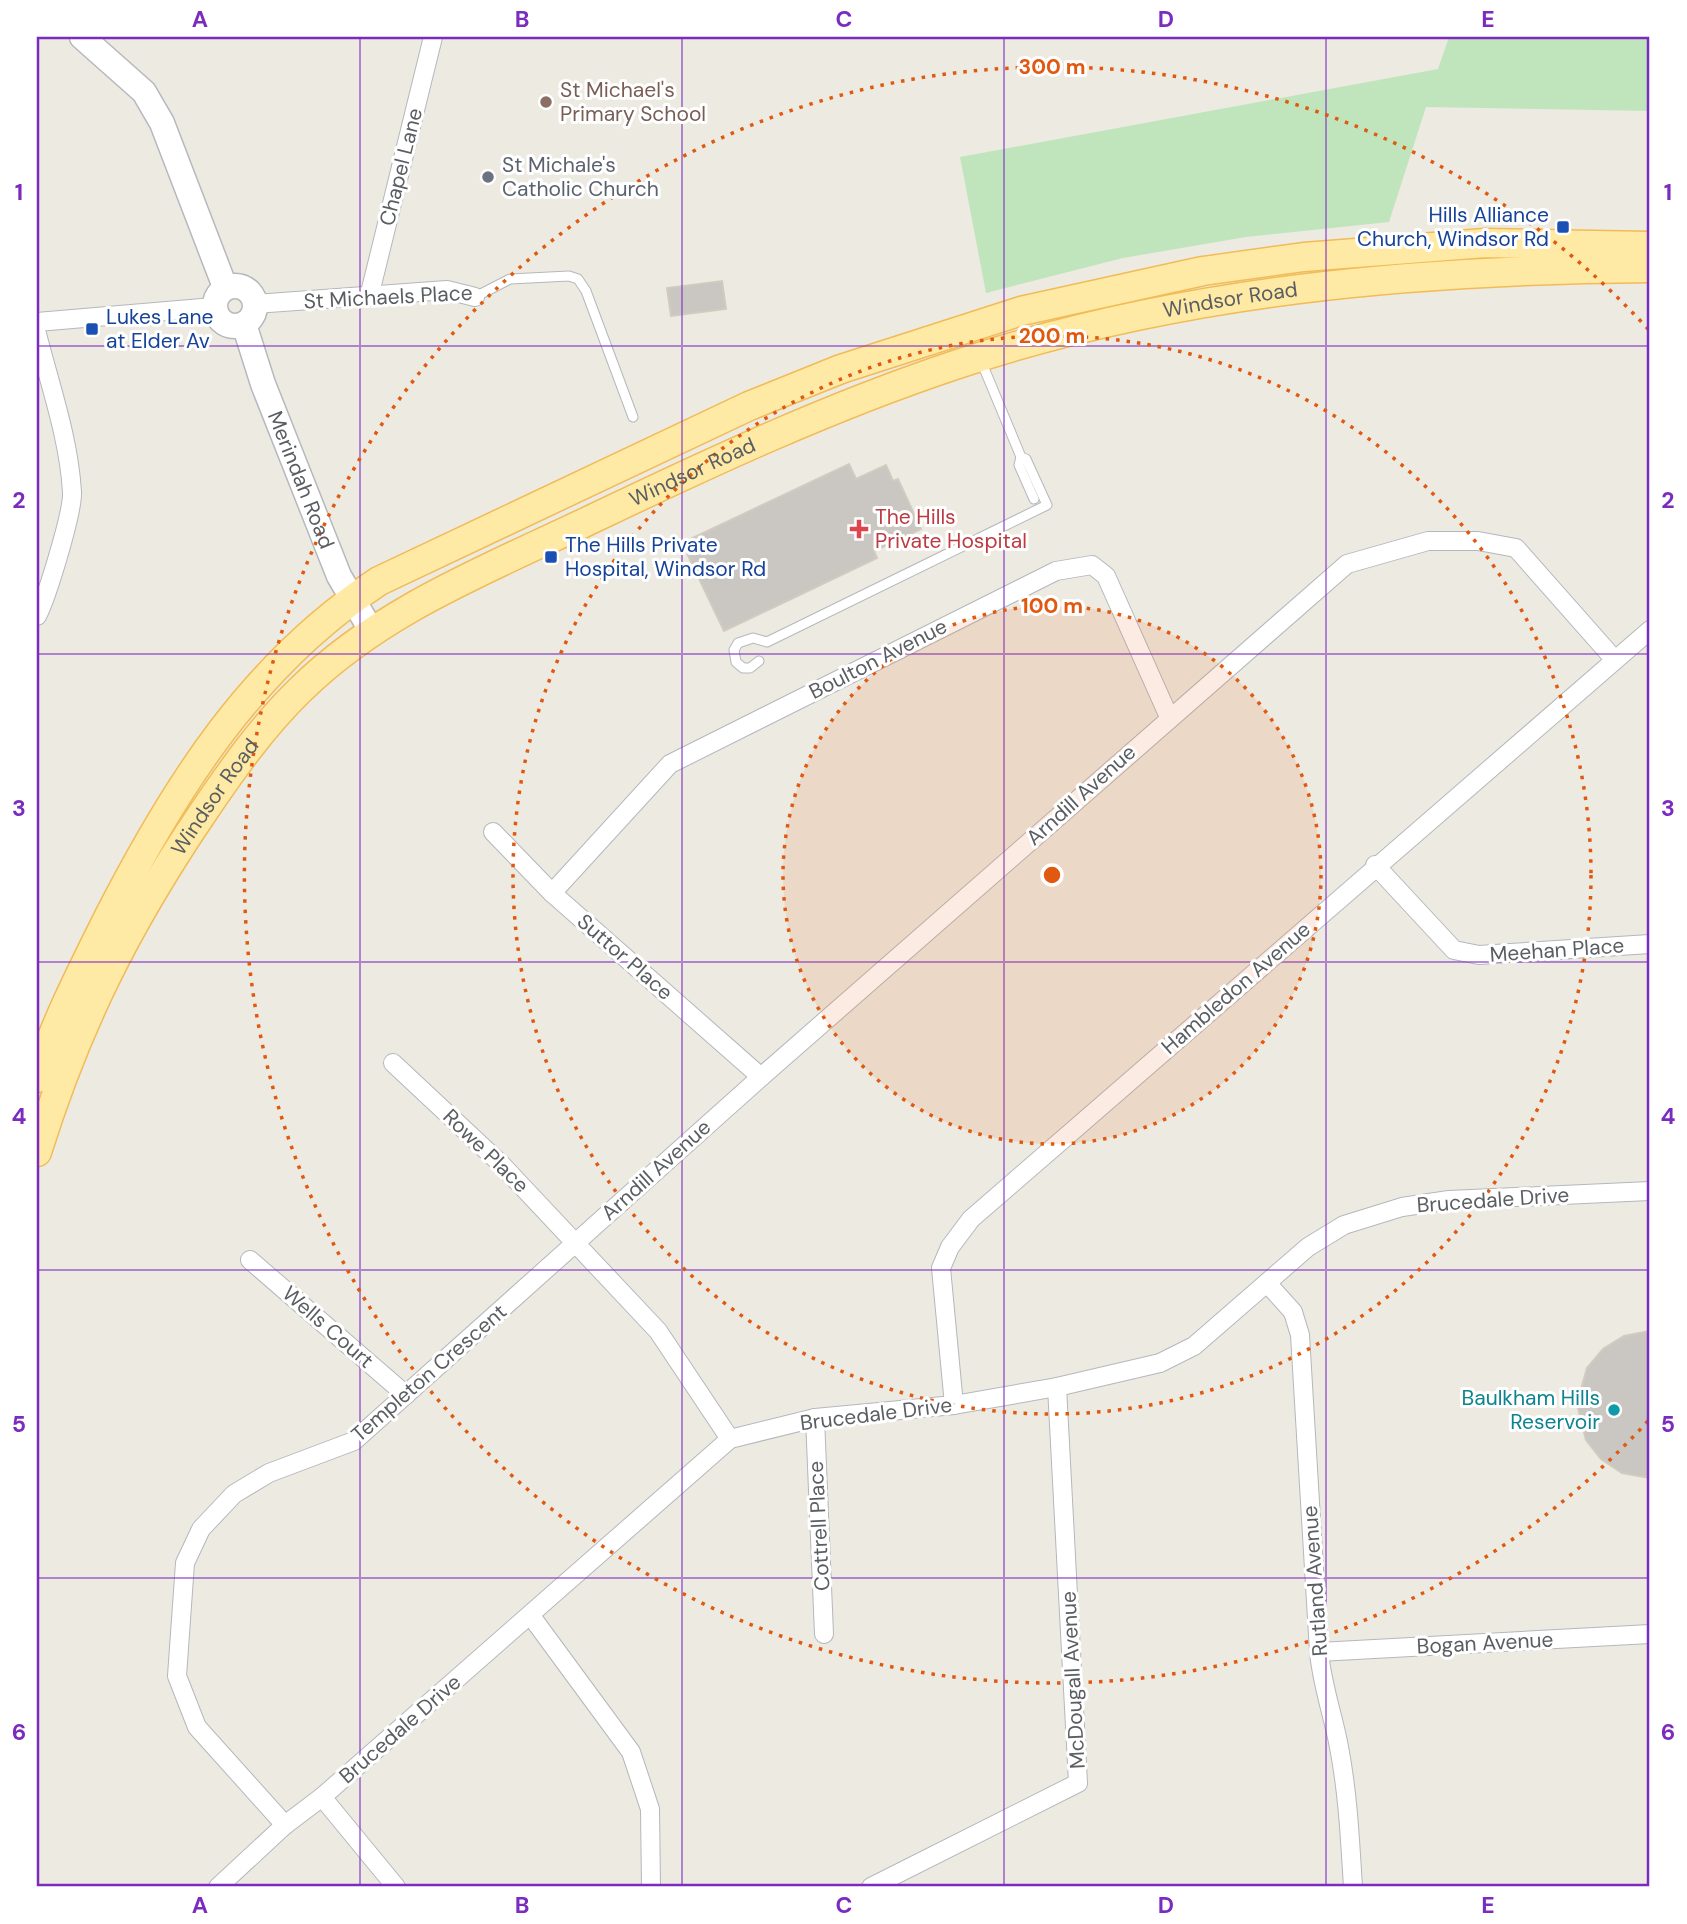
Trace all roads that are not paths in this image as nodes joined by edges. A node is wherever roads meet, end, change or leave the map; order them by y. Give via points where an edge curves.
1 (82, 37) edge
2 (433, 37) edge
3 (1650, 246) edge
4 (1650, 268) edge
5 (1116, 288) junction
6 (220, 297) junction
7 (369, 297) junction
8 (475, 297) joint
9 (249, 314) junction
10 (37, 322) edge
11 (37, 334) edge
12 (889, 352) junction
13 (979, 358) junction
14 (633, 417) dead end
15 (1021, 457) junction
16 (1034, 499) dead end
17 (353, 598) junction
18 (37, 616) edge
19 (371, 630) junction
20 (1650, 630) edge
21 (1614, 659) junction
22 (759, 661) dead end
23 (1169, 717) junction
24 (493, 832) dead end
25 (1375, 865) junction
26 (552, 893) junction
27 (1650, 944) edge
28 (393, 1063) dead end
29 (761, 1077) junction
30 (37, 1078) edge
31 (37, 1152) edge
32 (1650, 1191) edge
33 (577, 1241) junction
34 (250, 1259) dead end
35 (1267, 1283) junction
36 (1057, 1387) junction
37 (406, 1395) junction
38 (954, 1405) junction
39 (815, 1418) junction
40 (730, 1438) junction
41 (531, 1615) junction
42 (824, 1634) dead end
43 (1650, 1634) edge
44 (1319, 1652) junction
45 (322, 1797) junction
46 (285, 1825) junction
47 (218, 1887) edge
48 (396, 1887) edge
49 (651, 1887) edge
50 (871, 1887) edge
51 (1353, 1887) edge

1 - 6 main road via 144,92 162,123
2 - 7 street, Chapel Lane
3 - 5 main road, Windsor Road via 1485,243 1318,256
4 - 13 main road, Windsor Road via 1481,272 1268,293 1140,316
5 - 12 main road, Windsor Road
5 - 13 main road via 1098,304 1011,334
6 - 9 main road via 241,286 253,296
6 - 9 main road via 221,321 236,327
6 - 10 street
7 - 8 street, St Michaels Place via 447,290
7 - 9 street, St Michaels Place
8 - 14 lane, St Michaels Place via 510,279 578,279
9 - 17 main road, Merindah Road via 263,384 338,576
11 - 18 street via 73,495
12 - 13 main road via 963,350
12 - 17 main road, Windsor Road via 749,406 426,558
13 - 15 lane
13 - 19 main road, Windsor Road via 847,404 767,438 476,574
15 - 16 lane via 1018,465
15 - 22 lane via 1047,505 767,642 753,638 738,643 736,662 750,668
17 - 19 main road, Merindah Road
17 - 30 main road, Windsor Road via 269,672 237,707 193,771 145,845 47,1046
19 - 31 main road, Windsor Road via 330,662 271,721 227,776 168,864 114,956 72,1048
20 - 21 street, Hambledon Avenue
21 - 23 street, Arndill Avenue via 1516,548 1478,541 1428,541 1348,564
21 - 25 street, Hambledon Avenue
23 - 26 street, Boulton Avenue via 1106,576 1092,565 1055,571 670,764
23 - 29 street, Arndill Avenue
24 - 26 street, Suttor Place
25 - 27 street, Meehan Place via 1454,950 1479,955
25 - 38 street, Hambledon Avenue via 971,1219 941,1268
26 - 29 street, Suttor Place
28 - 33 street, Rowe Place
29 - 33 street, Arndill Avenue
32 - 35 street, Brucedale Drive via 1402,1206 1344,1225 1308,1247
33 - 37 street, Templeton Crescent
33 - 40 street, Rowe Place via 658,1331
34 - 37 street, Wells Court
35 - 36 street, Brucedale Drive via 1194,1346 1160,1363
35 - 44 street, Rutland Avenue via 1293,1312 1300,1335
36 - 38 street, Brucedale Drive
36 - 50 street, McDougall Avenue via 1078,1783
37 - 46 street, Templeton Crescent via 354,1441 269,1473 233,1494 201,1529 185,1563 177,1676 197,1727
38 - 39 street, Brucedale Drive
39 - 40 street, Brucedale Drive
39 - 42 street, Cottrell Place
40 - 41 street, Brucedale Drive
41 - 45 street, Brucedale Drive
41 - 49 street via 631,1752 650,1809
43 - 44 street, Bogan Avenue
44 - 51 street, Rutland Avenue via 1348,1803
45 - 46 street, Brucedale Drive
45 - 48 street
46 - 47 street, Brucedale Drive

